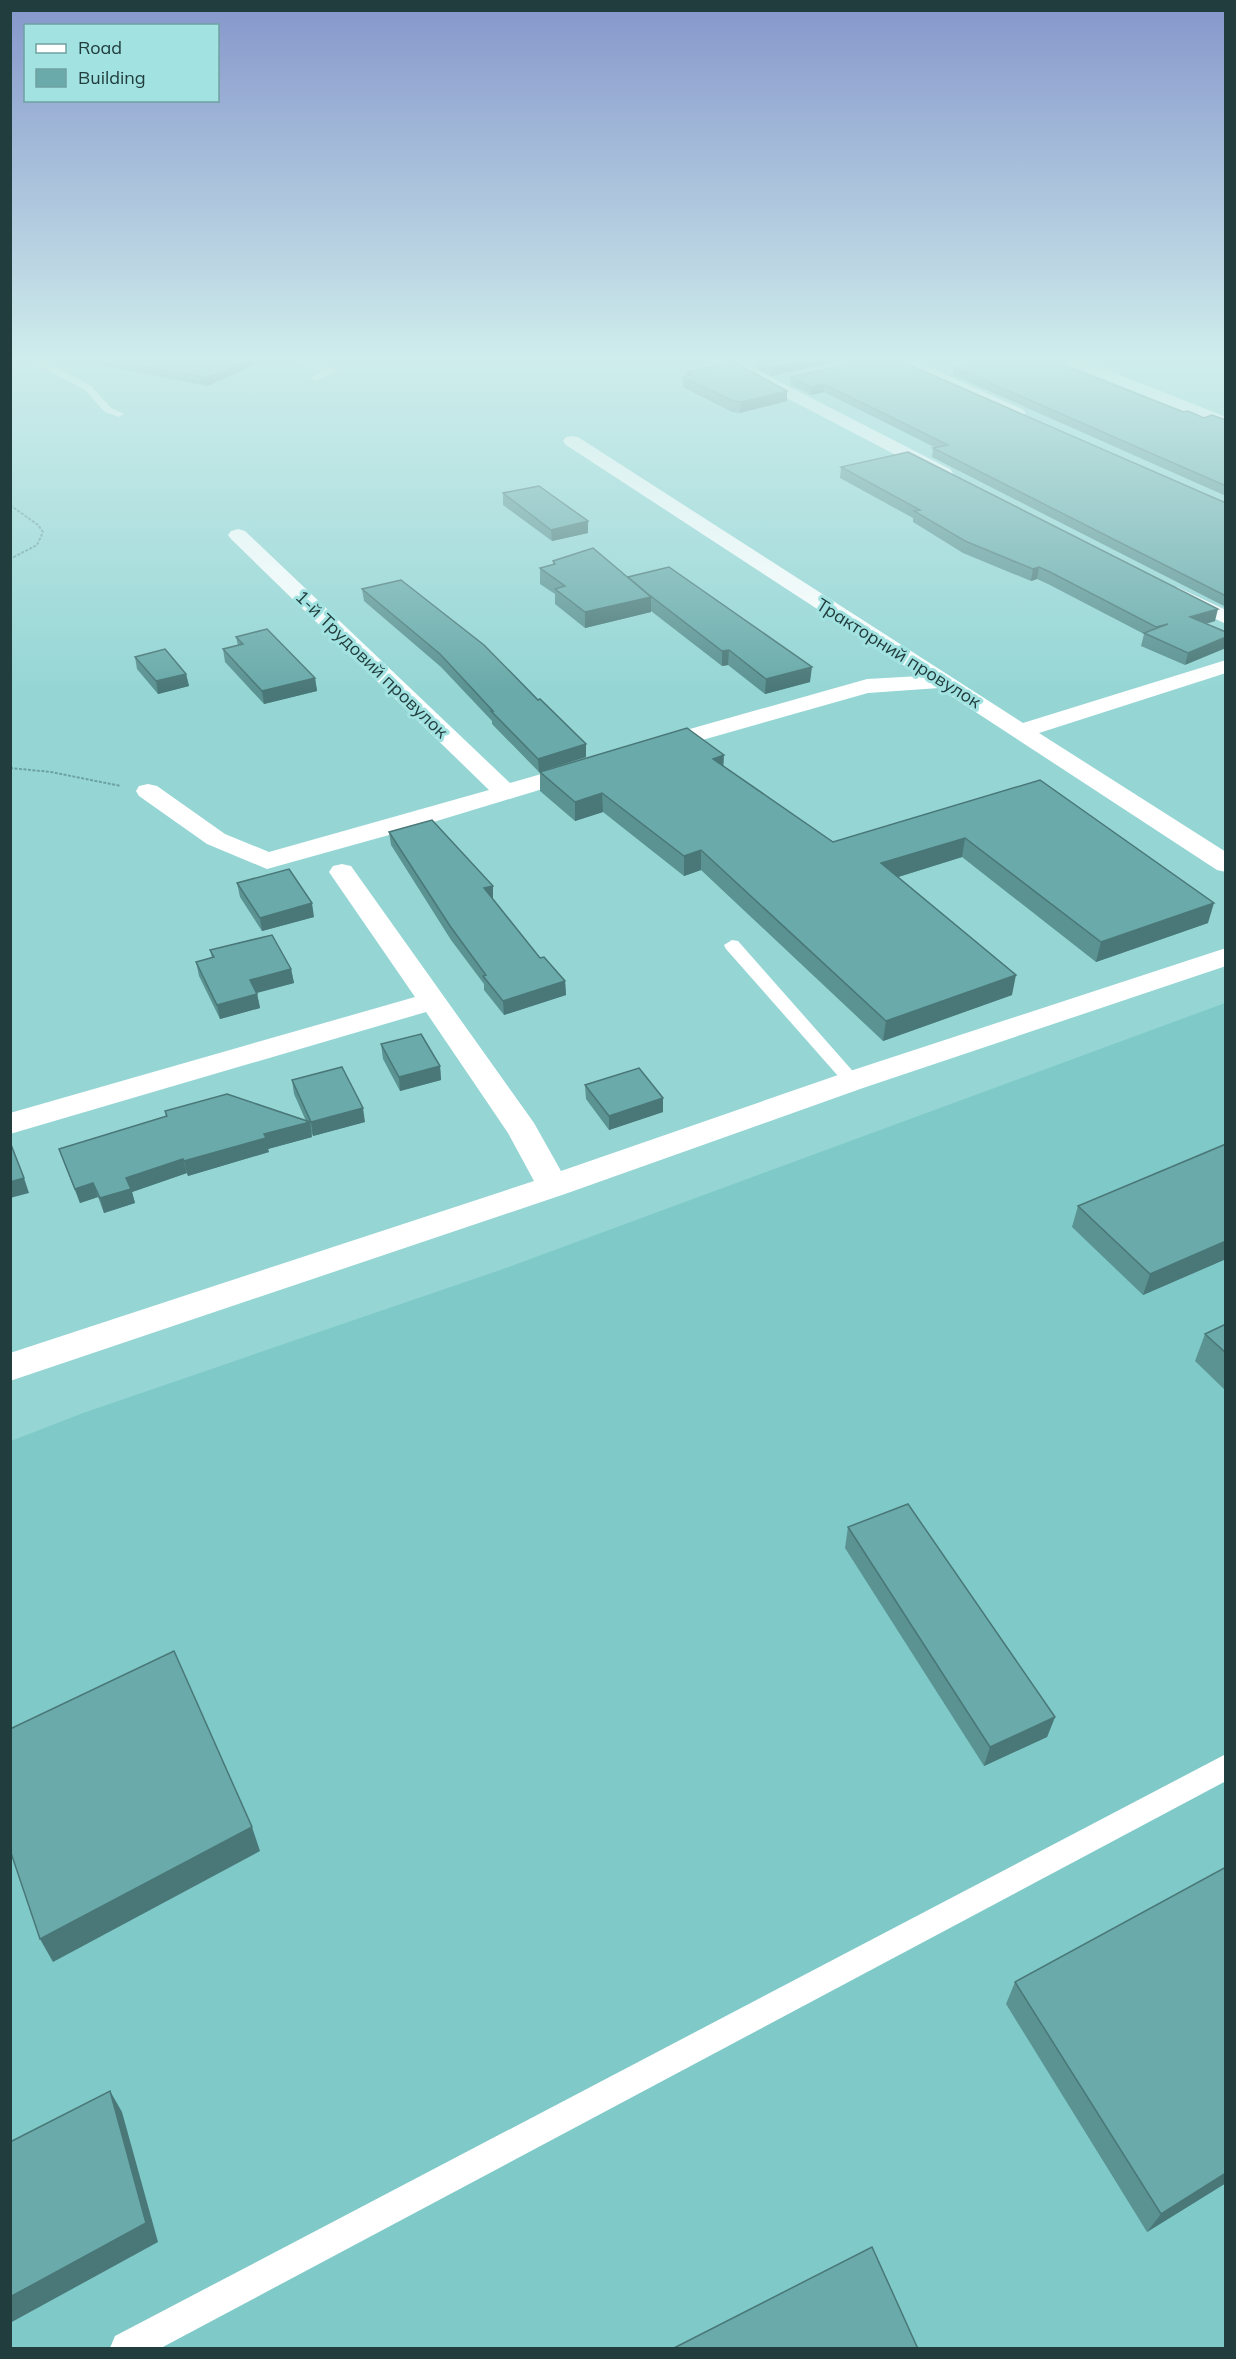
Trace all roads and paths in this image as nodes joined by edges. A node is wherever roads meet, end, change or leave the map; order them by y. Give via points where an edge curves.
1 (619, 471) edge
2 (941, 471) edge
3 (960, 481) edge
4 (10, 505) edge
5 (238, 535) dead end
6 (10, 559) edge
7 (1162, 585) edge
8 (1226, 618) edge
9 (1226, 666) edge
10 (944, 681) junction
11 (1021, 731) junction
12 (10, 768) edge
13 (148, 791) joint
14 (506, 793) junction
15 (1226, 864) edge
16 (342, 872) dead end
17 (732, 945) dead end
18 (1226, 956) edge
19 (433, 1001) junction
20 (852, 1082) junction
21 (10, 1124) edge
22 (553, 1185) junction
23 (10, 1366) edge
24 (1226, 1767) edge
25 (127, 2349) edge

1 - 10 street, Тракторний провулок
2 - 3 street
4 - 6 path via 43,532 38,545
5 - 14 street, 1-й Трудовий провулок
7 - 8 street
9 - 11 street
10 - 11 street, Тракторний провулок
10 - 14 street via 867,686
11 - 15 street, Тракторний провулок
12 - 13 path
13 - 14 street via 216,839 267,861
16 - 19 street
17 - 20 lane
18 - 20 street
19 - 21 street
19 - 22 street via 523,1130
20 - 22 street
22 - 23 street
24 - 25 lane

